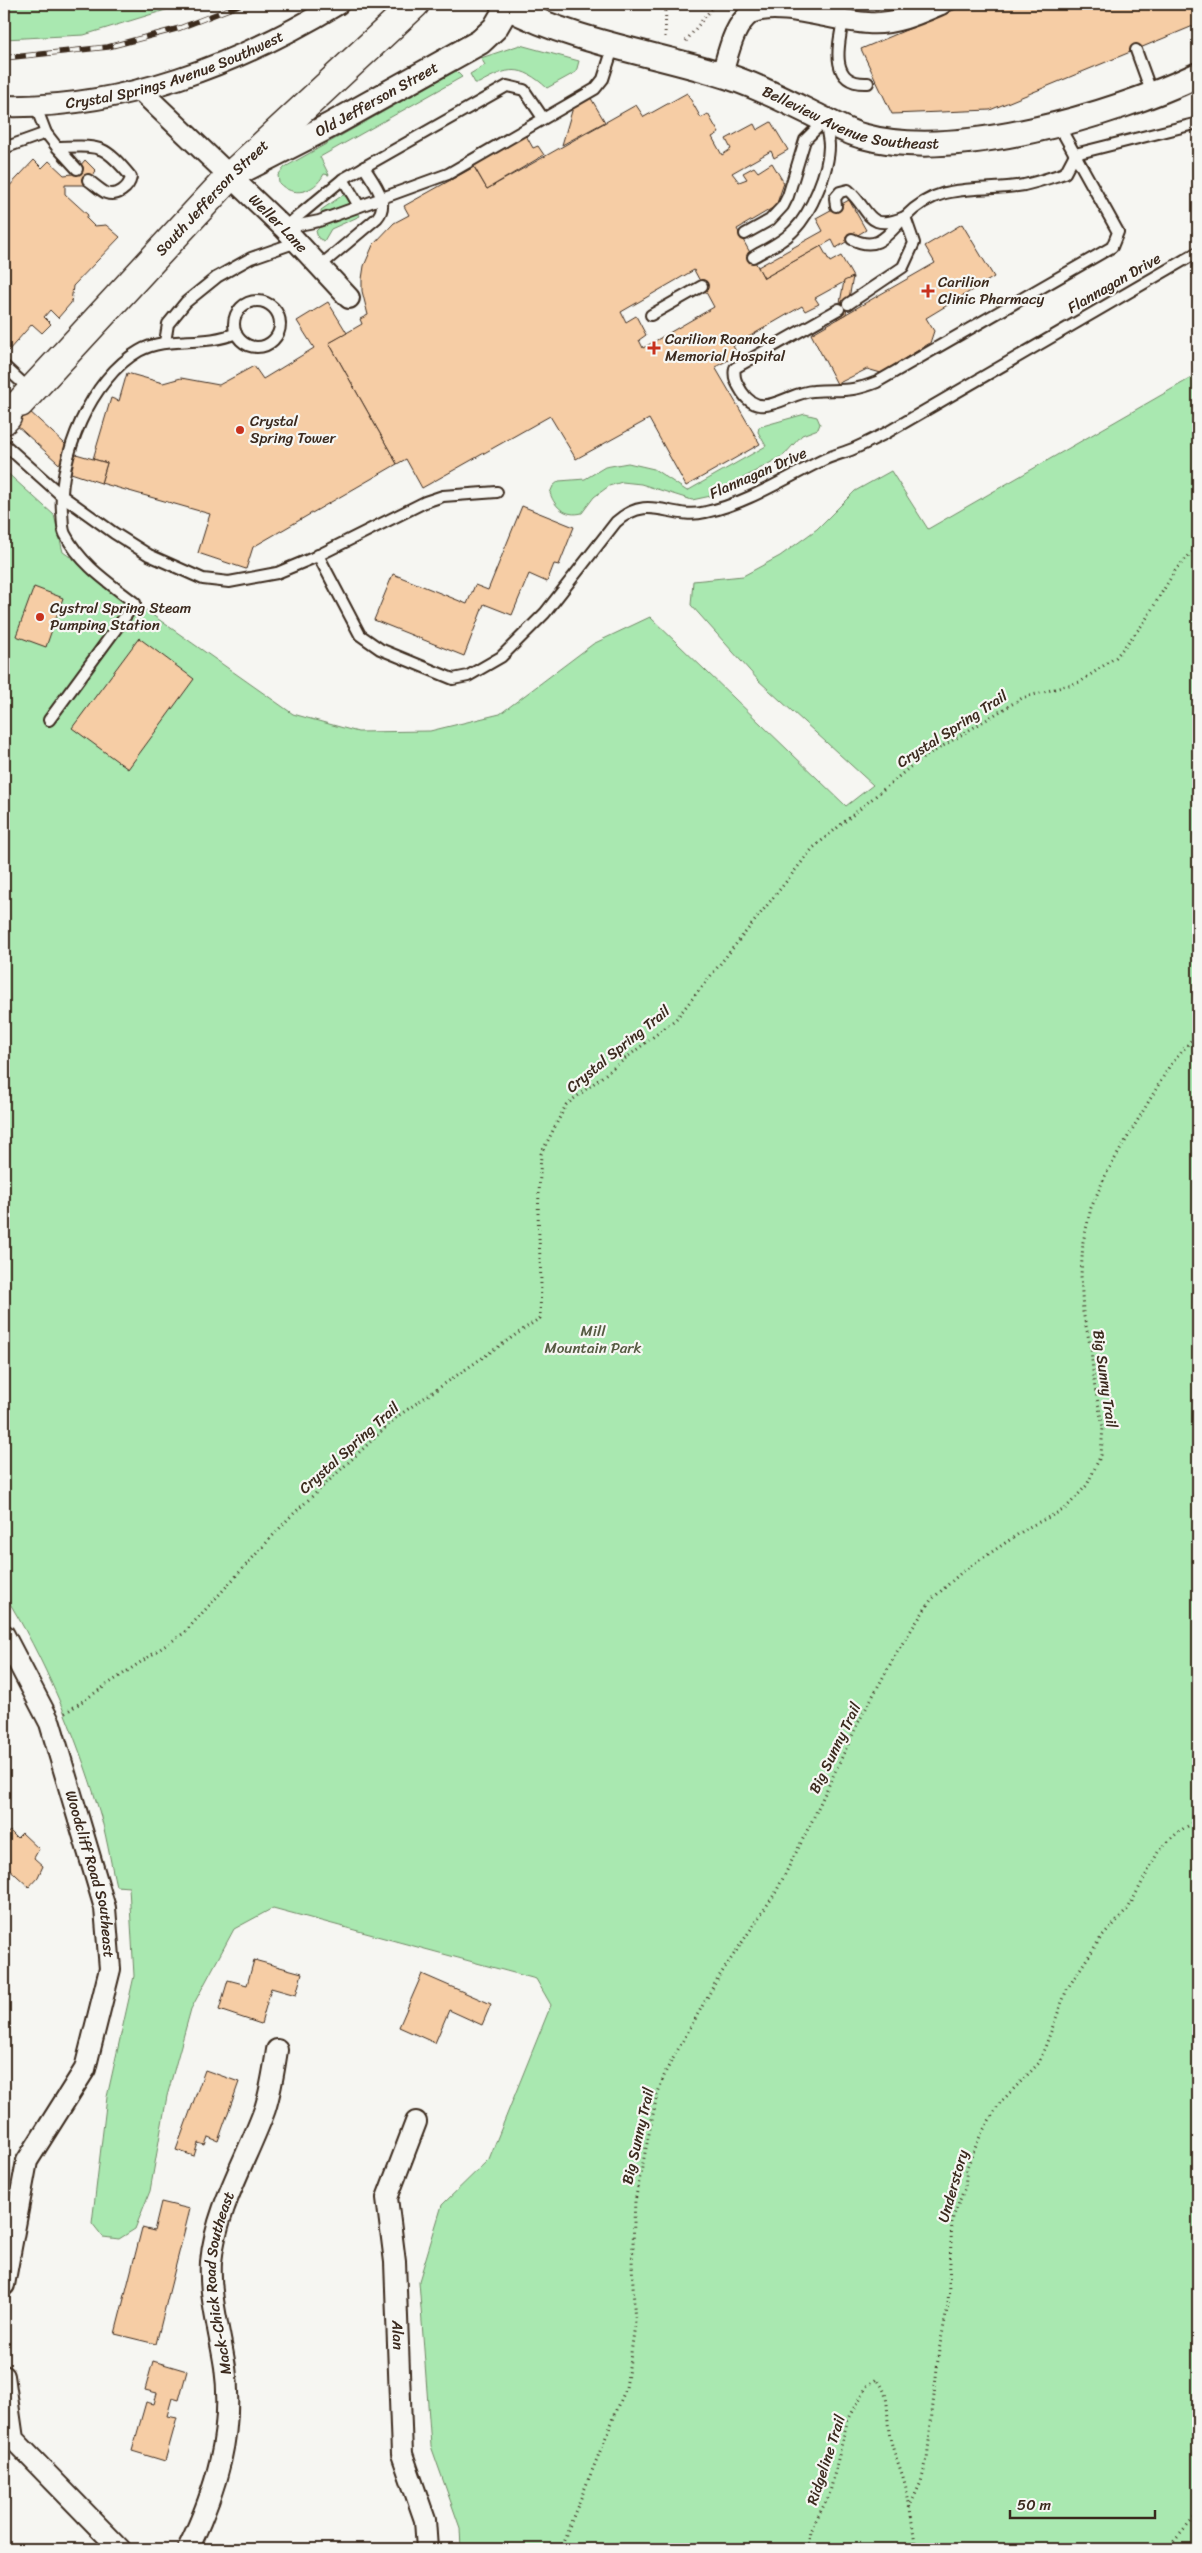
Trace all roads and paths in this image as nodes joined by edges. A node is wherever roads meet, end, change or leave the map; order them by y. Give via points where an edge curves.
1 (338, 4) edge
2 (415, 4) edge
3 (658, 4) edge
4 (684, 4) edge
5 (715, 4) edge
6 (941, 4) edge
7 (506, 5) edge
8 (666, 8) junction
9 (843, 21) junction
10 (665, 37) dead end
11 (686, 40) dead end
12 (614, 45) junction
13 (1136, 50) dead end
14 (722, 74) junction
15 (1198, 75) edge
16 (868, 83) dead end
17 (140, 90) junction
18 (1152, 94) junction
19 (4, 106) edge
20 (36, 107) junction
21 (543, 118) junction
22 (825, 120) junction
23 (1198, 123) edge
24 (1058, 124) junction
25 (46, 133) junction
26 (57, 147) junction
27 (4, 148) edge
28 (1075, 154) junction
29 (364, 167) junction
30 (77, 169) dead end
31 (229, 177) junction
32 (343, 179) junction
33 (88, 180) dead end
34 (382, 198) junction
35 (359, 206) junction
36 (836, 206) dead end
37 (905, 217) junction
38 (745, 234) dead end
39 (291, 235) junction
40 (852, 239) dead end
41 (1198, 252) edge
42 (752, 257) dead end
43 (320, 266) junction
44 (702, 286) dead end
45 (348, 298) dead end
46 (651, 315) dead end
47 (236, 333) junction
48 (165, 342) junction
49 (4, 366) edge
50 (15, 408) edge
51 (4, 444) edge
52 (497, 492) dead end
53 (61, 495) junction
54 (1198, 546) edge
55 (318, 555) junction
56 (49, 720) dead end
57 (1198, 1032) edge
58 (4, 1635) edge
59 (50, 1723) junction
60 (1198, 1820) edge
61 (277, 2050) dead end
62 (416, 2122) dead end
63 (4, 2285) edge
64 (4, 2376) edge
65 (8, 2443) edge
66 (908, 2508) junction
67 (1198, 2514) edge
68 (120, 2549) edge
69 (188, 2549) edge
70 (427, 2549) edge
71 (560, 2549) edge
72 (808, 2549) edge
73 (916, 2549) edge
74 (1167, 2549) edge

1 - 17 street, Crystal Springs Avenue Southwest via 276,39 233,58
2 - 31 main road, South Jefferson Street
3 - 8 path
4 - 8 path
5 - 11 path
6 - 9 street via 891,23
7 - 12 street, Belleview Avenue Southeast via 577,35
7 - 31 street, Old Jefferson Street via 496,28 480,42
8 - 10 path
9 - 14 street via 783,8 764,8 750,14 739,26
9 - 16 lane via 838,48 842,72 859,84
12 - 14 street, Belleview Avenue Southeast
12 - 21 lane via 599,85
13 - 18 lane
14 - 22 street, Belleview Avenue Southeast
15 - 18 street, Belleview Avenue Southeast
17 - 20 street, Crystal Springs Avenue Southwest
17 - 31 street, Weller Lane
18 - 24 street, Belleview Avenue Southeast
19 - 20 street, Crystal Springs Avenue Southwest
20 - 25 lane
21 - 29 lane via 524,90 508,86
21 - 34 lane via 448,174
22 - 24 street, Belleview Avenue Southeast via 861,136 922,143 988,138
22 - 38 lane via 805,140 783,206 770,220
22 - 42 lane via 829,148 807,213 783,240
23 - 28 lane
24 - 28 lane
25 - 26 lane
25 - 27 lane
26 - 30 lane
26 - 33 lane via 100,147 114,156 132,177 130,184 118,193 106,193
28 - 37 lane via 1065,173 1024,184 942,192 917,204
28 - 37 lane via 1118,232 1112,247 877,382 849,391 801,393 766,406 750,401 735,381 735,368 843,306 903,267 914,243
29 - 32 lane
29 - 34 lane
31 - 39 street, Weller Lane
31 - 50 main road, South Jefferson Street
32 - 35 lane
32 - 39 lane
34 - 35 lane
34 - 43 lane via 384,206 377,218
35 - 39 lane
36 - 37 lane via 835,198 848,190 867,215 877,222 889,224
37 - 40 lane via 878,243 864,245
39 - 43 street, Weller Lane
39 - 48 lane via 217,277 186,302 168,324
41 - 55 lane, Flannagan Drive via 855,448 708,512 691,515 642,508 628,512 616,522 531,627 501,657 468,676 453,679 380,649 360,635
43 - 45 street, Weller Lane
44 - 46 lane
47 - 47 lane via 235,318 251,302 266,303 277,314 280,328 267,345 252,347
47 - 48 lane via 214,341
48 - 53 lane via 142,349 119,364 91,401 73,442
49 - 50 lane
51 - 53 lane
52 - 55 lane via 443,496 425,502
53 - 55 lane via 150,555 203,579 229,582 277,573
53 - 56 lane via 64,532 85,565 135,603
54 - 59 path, Crystal Spring Trail via 1176,569 1143,624 1116,657 1080,682 1022,698 915,763 813,848 676,1019 566,1105 541,1154 538,1214 540,1318 398,1416 289,1518 184,1633
57 - 71 path, Big Sunny Trail via 1169,1067 1106,1174 1091,1208 1081,1275 1083,1312 1103,1428 1101,1454 1087,1485 1065,1509 1021,1532 962,1572 931,1600 898,1650 858,1723 776,1892 718,1978 656,2094 635,2201 632,2265 635,2325 626,2388
58 - 59 street, Woodcliff Road Southeast
59 - 63 street, Woodcliff Road Southeast via 105,1908 110,1970 85,2069 27,2161
60 - 66 path, Understory via 1178,1832 1158,1852 1128,1909 1100,1939 1067,1989 1039,2063 999,2104 967,2167 965,2187 952,2220 948,2305 939,2350 927,2459 921,2482
61 - 69 street, Mack-Chick Road Southeast via 265,2109 226,2204 211,2263 225,2369 226,2443 208,2504
62 - 70 street, Alan via 387,2198 395,2272 402,2454 425,2520
64 - 65 street
65 - 68 street
66 - 72 path, Ridgeline Trail via 903,2478 889,2434 887,2401 876,2379 867,2386 847,2422 829,2496 810,2531
66 - 73 path, Ridgeline Trail
67 - 74 path

